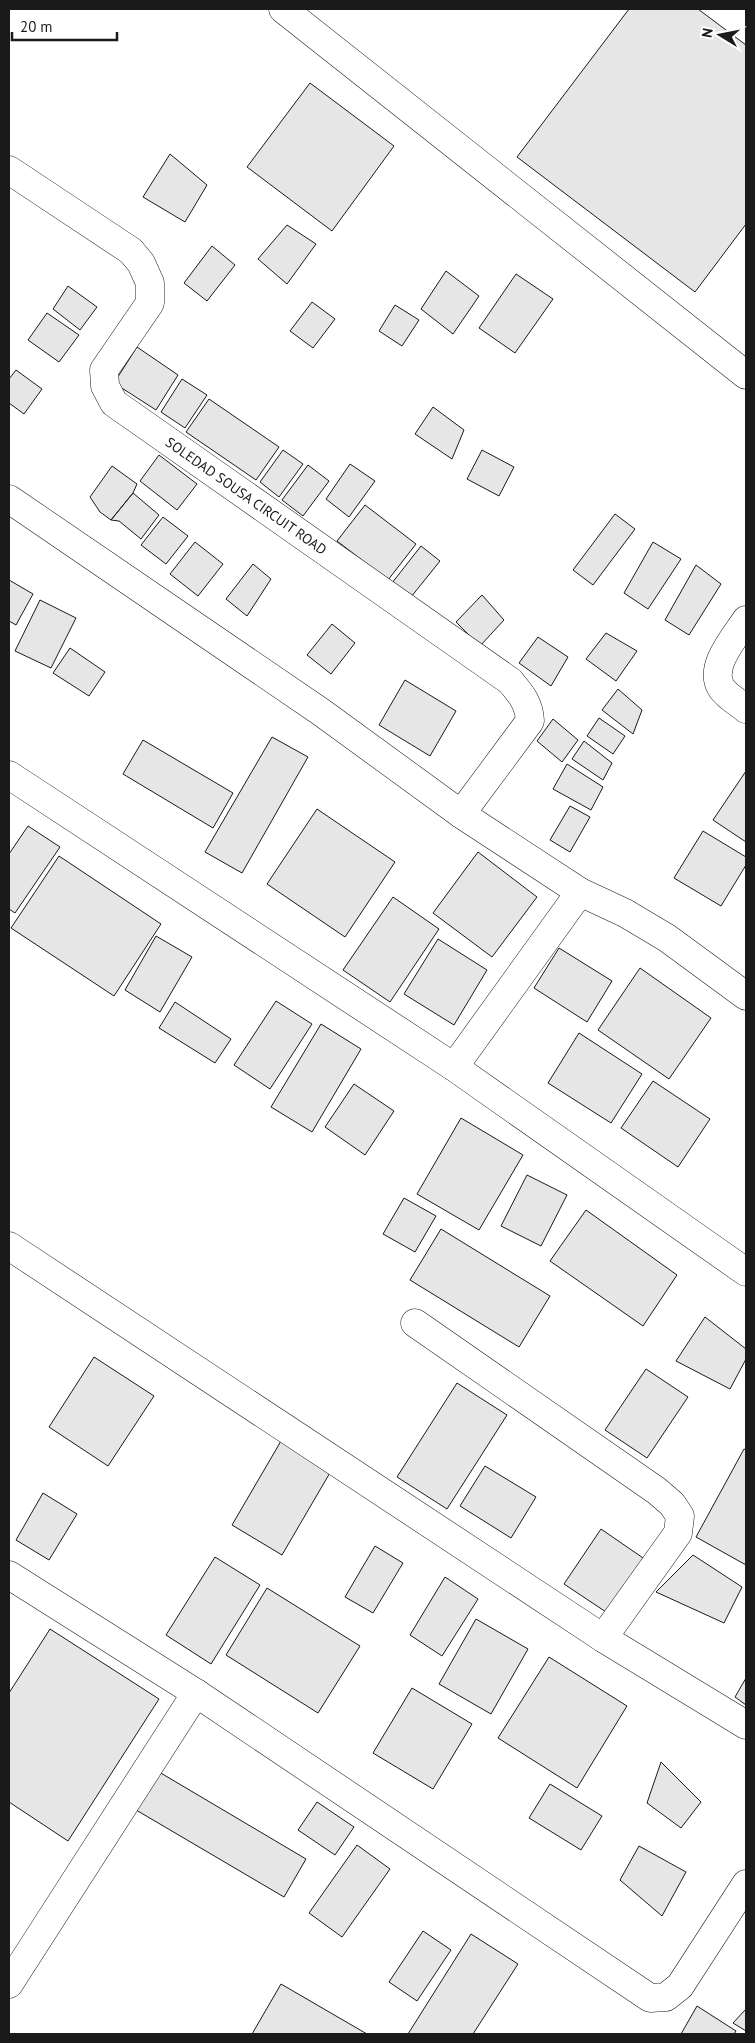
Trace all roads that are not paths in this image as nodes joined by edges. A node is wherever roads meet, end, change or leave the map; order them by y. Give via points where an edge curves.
1 (283, 9) edge
2 (9, 170) edge
3 (746, 375) edge
4 (9, 499) edge
5 (746, 620) edge
6 (746, 710) edge
7 (9, 775) edge
8 (461, 814) junction
9 (580, 892) junction
10 (746, 996) edge
11 (454, 1067) junction
12 (9, 1246) edge
13 (746, 1272) edge
14 (415, 1323) dead end
15 (9, 1575) edge
16 (603, 1638) junction
17 (196, 1693) junction
18 (746, 1725) edge
19 (746, 1884) edge
20 (9, 1984) edge

1 - 3 street
2 - 8 street, SOLEDAD SOUSA CIRCUIT ROAD via 131,251 142,263 150,283 150,303 104,370 104,386 114,403 510,681 521,694 529,707 530,721
4 - 8 street via 321,712
5 - 6 street via 721,658 718,672 722,689
7 - 11 street
8 - 9 street
9 - 10 street via 667,938
9 - 11 street
11 - 13 street
12 - 16 street
14 - 16 street via 657,1491 680,1516 678,1533
15 - 17 street
16 - 18 street
17 - 19 street via 650,1998 666,1997 680,1986
17 - 20 street

